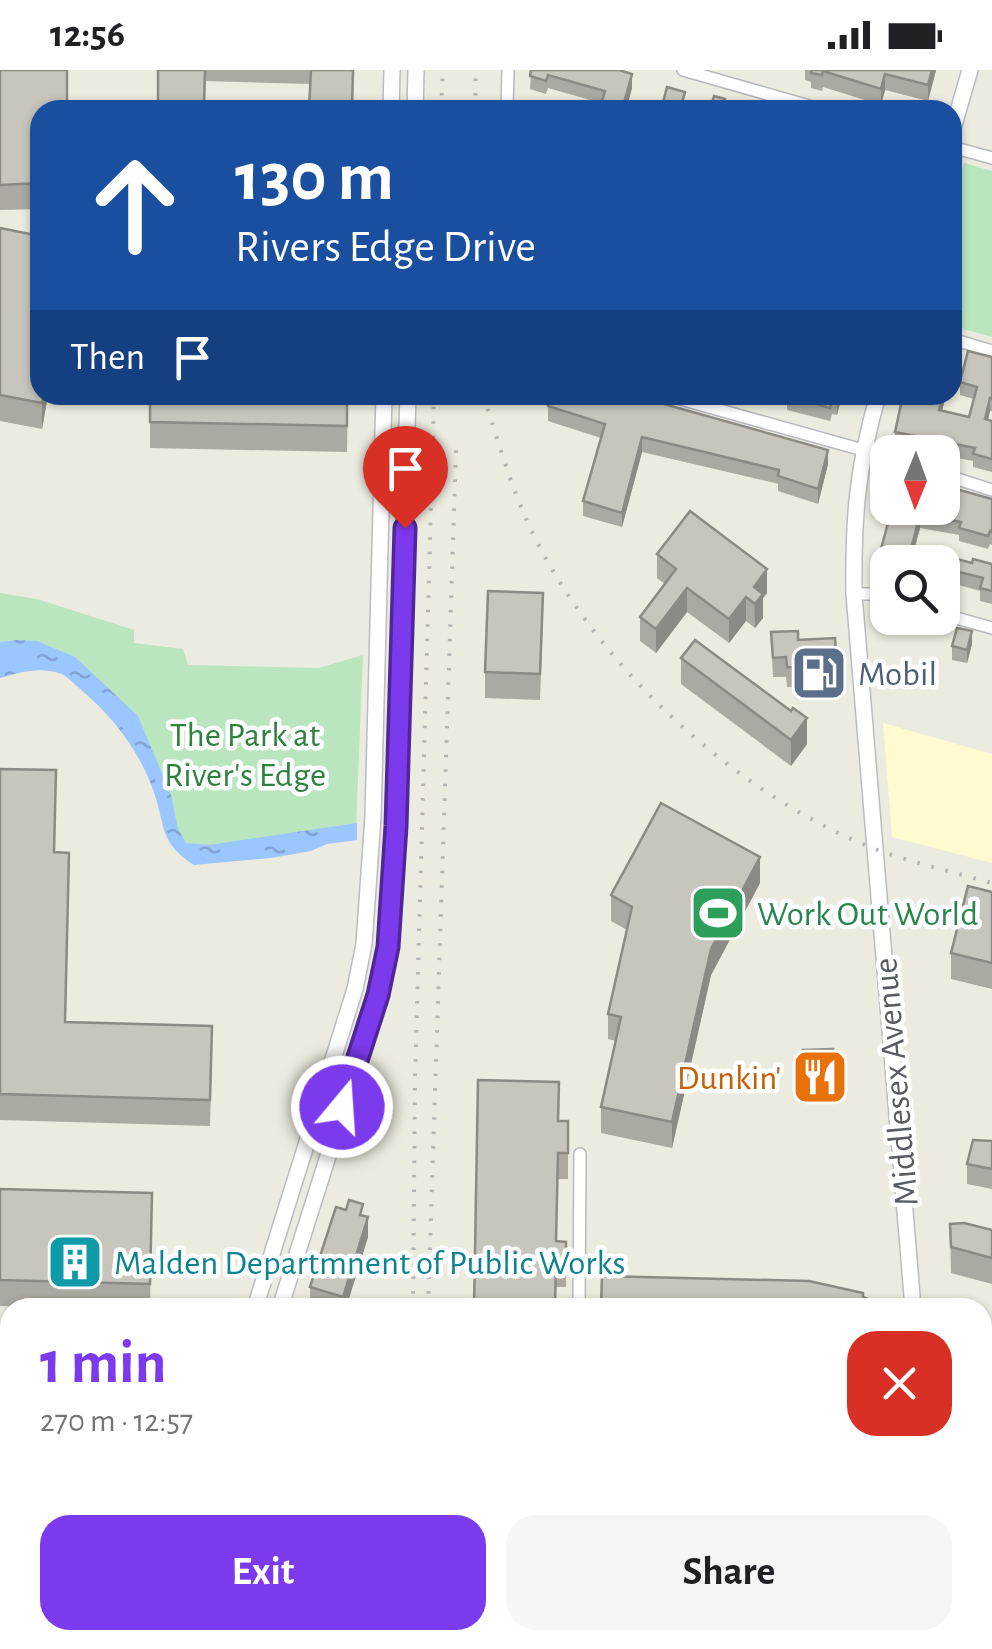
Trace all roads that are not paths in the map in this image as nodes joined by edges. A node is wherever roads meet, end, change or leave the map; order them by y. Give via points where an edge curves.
1 (392, 70) edge
2 (416, 70) edge
3 (508, 70) edge
4 (683, 70) edge
5 (970, 70) edge
6 (391, 100) edge
7 (415, 100) edge
8 (506, 100) edge
9 (788, 100) edge
10 (961, 100) edge
11 (962, 150) edge
12 (992, 158) edge
13 (962, 342) edge
14 (992, 351) edge
15 (384, 405) edge
16 (408, 405) edge
17 (702, 405) edge
18 (875, 405) edge
19 (862, 450) junction
20 (870, 452) edge
21 (960, 480) edge
22 (992, 490) edge
23 (854, 594) junction
24 (870, 594) edge
25 (960, 619) edge
26 (992, 628) edge
27 (580, 1154) dead end
28 (258, 1298) edge
29 (283, 1298) edge
30 (579, 1298) edge
31 (912, 1298) edge

1 - 6 main road
2 - 7 main road
3 - 8 street
4 - 9 street
5 - 10 main road
11 - 12 street
13 - 14 street
15 - 28 main road via 364,944
16 - 29 main road via 388,947
17 - 19 street
18 - 19 main road, Middlesex Avenue
19 - 20 street
19 - 23 main road, Middlesex Avenue
21 - 22 street
23 - 24 street
23 - 31 main road, Middlesex Avenue
25 - 26 street
27 - 30 street

